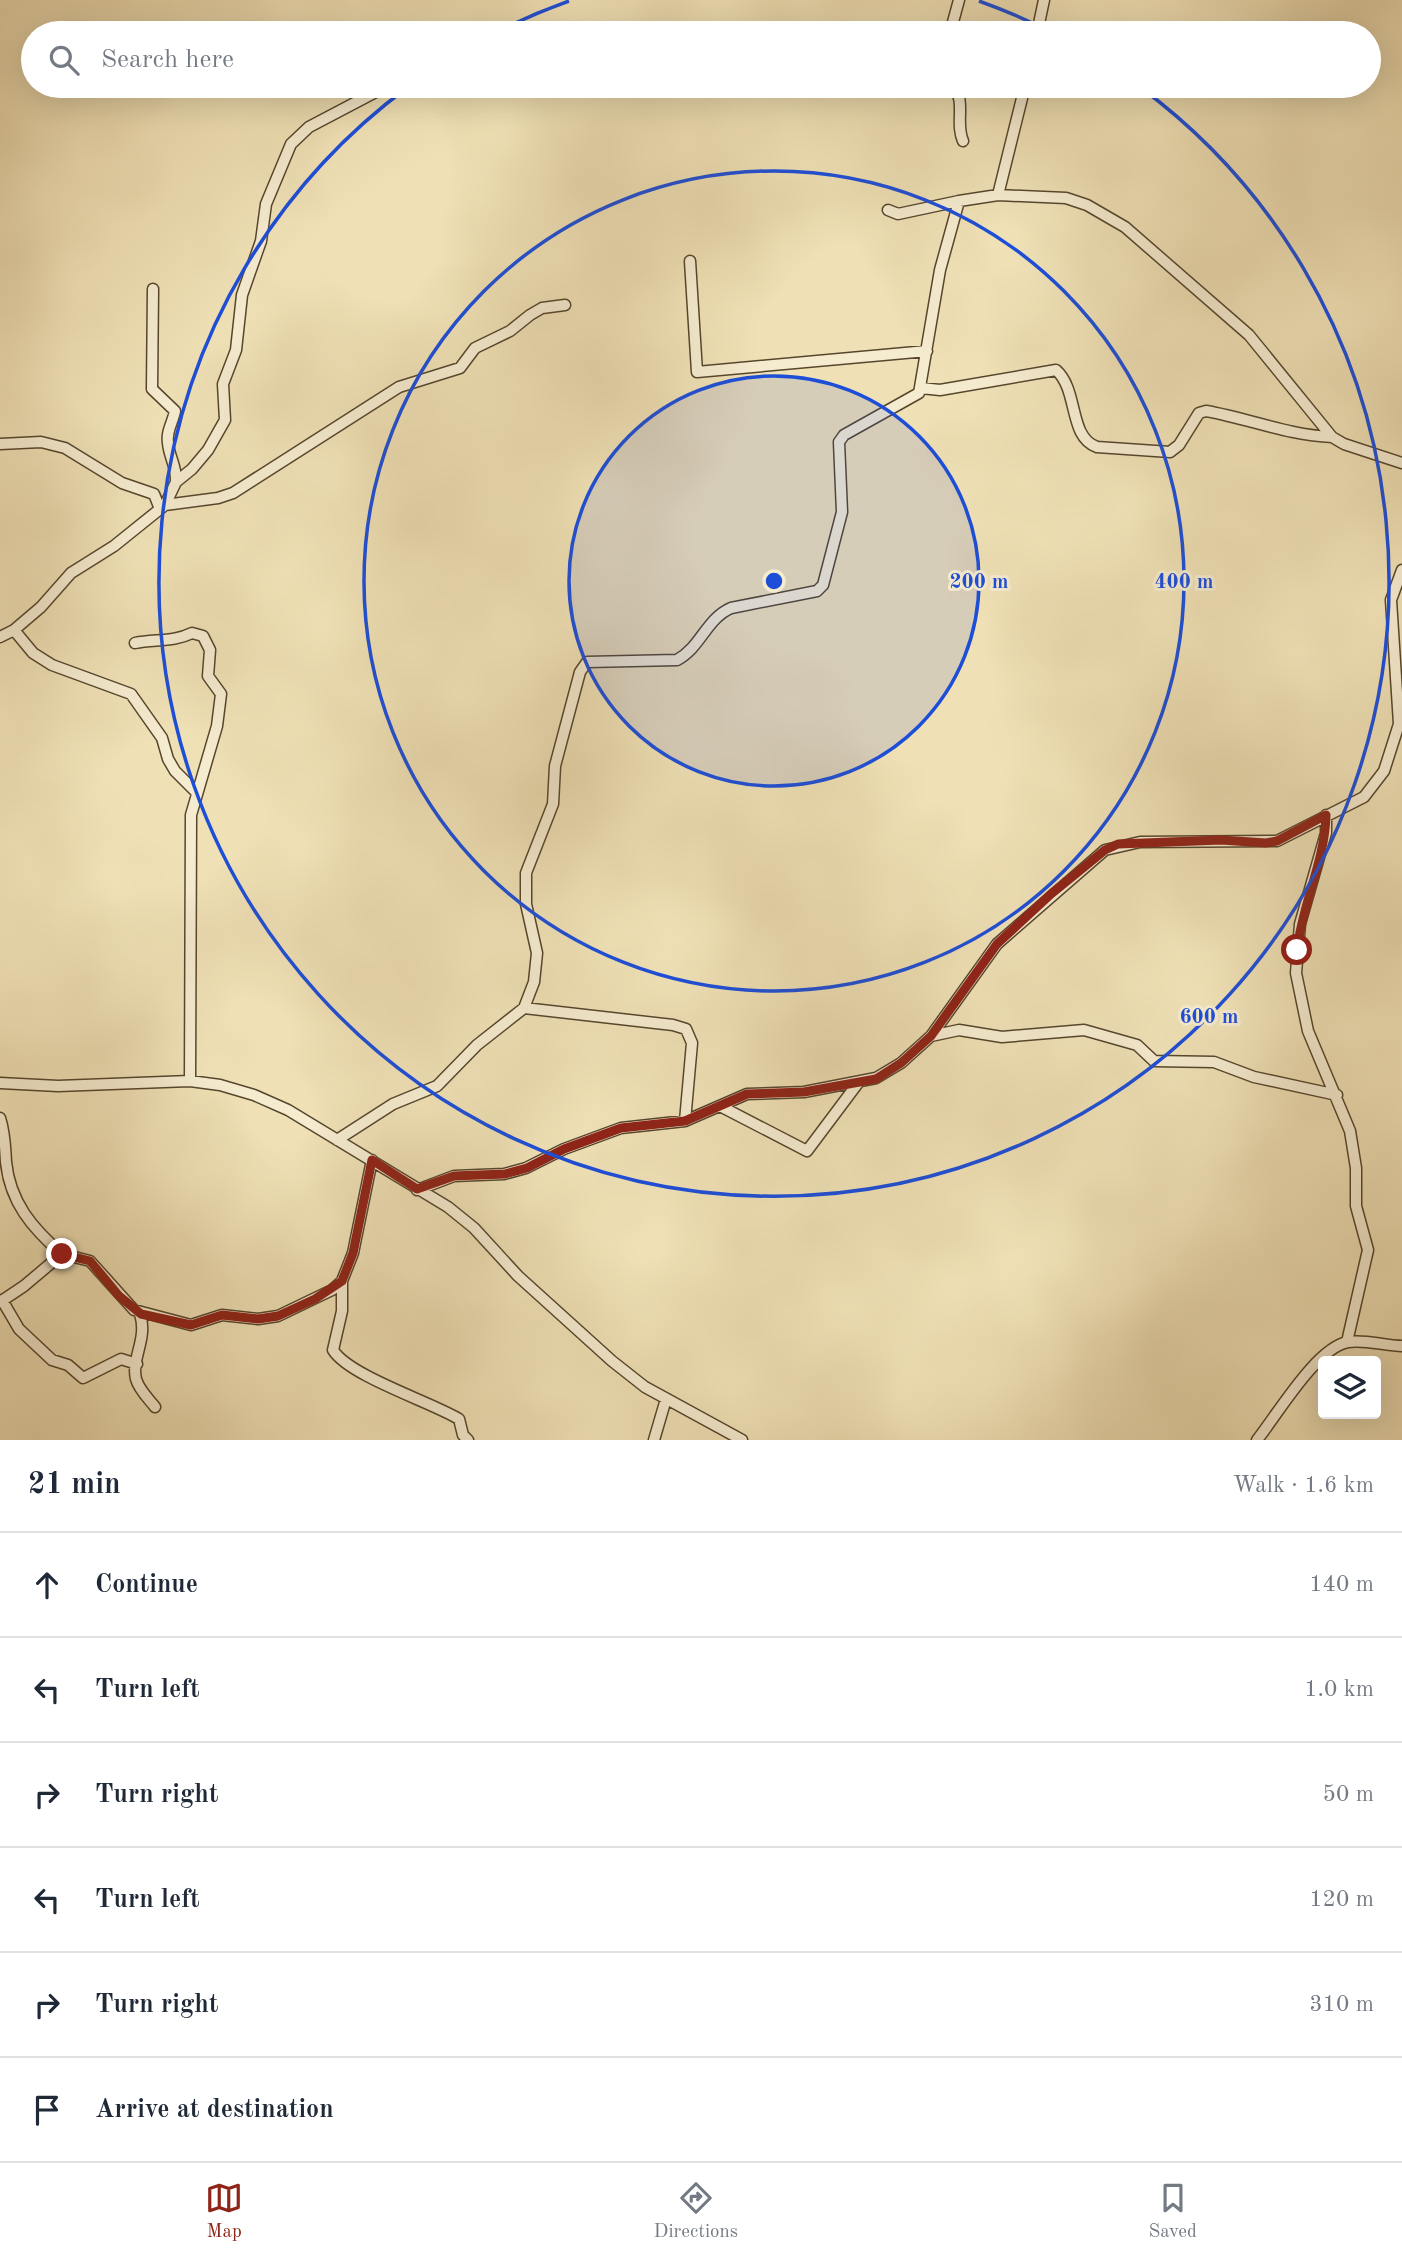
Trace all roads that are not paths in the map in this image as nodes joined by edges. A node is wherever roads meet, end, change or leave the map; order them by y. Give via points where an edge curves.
1 (958, 0) edge
2 (1044, 0) edge
3 (953, 21) edge
4 (1040, 21) edge
5 (364, 98) edge
6 (960, 98) edge
7 (1022, 98) edge
8 (963, 141) dead end
9 (998, 195) junction
10 (959, 201) junction
11 (888, 210) dead end
12 (690, 261) dead end
13 (153, 289) dead end
14 (565, 305) dead end
15 (927, 351) junction
16 (921, 388) junction
17 (1332, 437) junction
18 (0, 444) edge
19 (1402, 463) edge
20 (176, 482) junction
21 (163, 507) junction
22 (1402, 570) edge
23 (1397, 612) edge
24 (14, 630) junction
25 (0, 637) edge
26 (135, 643) dead end
27 (1401, 696) edge
28 (197, 792) junction
29 (1326, 815) junction
30 (524, 1008) junction
31 (931, 1036) junction
32 (190, 1081) junction
33 (0, 1083) edge
34 (858, 1083) junction
35 (1337, 1095) junction
36 (720, 1107) junction
37 (0, 1118) edge
38 (685, 1121) junction
39 (3, 1138) edge
40 (337, 1140) junction
41 (372, 1160) junction
42 (417, 1189) junction
43 (62, 1254) junction
44 (342, 1281) junction
45 (1, 1301) edge
46 (141, 1314) junction
47 (1347, 1342) junction
48 (1402, 1346) edge
49 (137, 1364) junction
50 (666, 1399) junction
51 (155, 1407) dead end
52 (468, 1440) edge
53 (654, 1440) edge
54 (742, 1440) edge
55 (1257, 1440) edge

1 - 3 street
2 - 4 street
5 - 20 street via 309,127 291,144 266,204 261,241 242,295 236,350 223,384 225,420 208,450
6 - 8 street
7 - 9 street
9 - 10 street
9 - 17 street via 1066,198 1125,227 1250,335
10 - 11 street via 898,214
10 - 15 street via 940,270
12 - 15 street via 697,372
13 - 20 street via 152,389 175,411 167,437
14 - 21 street via 530,315 475,348 460,368 399,387 233,493
15 - 16 street
16 - 17 street via 940,390 1056,370 1070,393 1082,435 1097,447 1170,452 1199,413 1206,411 1295,435
16 - 30 street via 916,396 839,442 842,512 828,577 817,591 718,614 689,654 677,660 587,662 580,672 555,766 553,804 526,873 526,904 537,953 534,982
17 - 19 street
18 - 21 street via 41,442 65,448 122,483 154,494
20 - 21 street
21 - 24 street via 71,573
22 - 23 street via 1395,586
23 - 27 street
24 - 25 street
24 - 28 street via 33,653 52,665 131,694 162,737 175,771
26 - 28 street via 178,640 196,633 208,644 208,676 221,694 217,726
27 - 29 street via 1396,739 1379,780 1364,797
28 - 32 street via 189,860
29 - 31 street via 1266,843 1140,842 1105,850 997,944
29 - 35 street via 1326,833 1300,924 1296,973 1308,1031
30 - 38 street via 686,1029 692,1043
30 - 40 street via 477,1045 437,1086 393,1104
31 - 34 street via 890,1071
31 - 35 street via 959,1030 1002,1037 1041,1031 1096,1031 1136,1045 1154,1061 1214,1062 1254,1077
32 - 33 street via 58,1086
32 - 40 street via 254,1095
34 - 36 street via 793,1093 747,1094
34 - 36 street via 807,1150
35 - 47 street via 1354,1150 1356,1206 1368,1250
36 - 38 street
37 - 39 street
38 - 42 street via 621,1128 527,1168 505,1174 454,1176
39 - 43 street via 9,1183 19,1207 40,1236
40 - 41 street
41 - 42 street
41 - 44 street via 353,1253
42 - 50 street via 463,1219 591,1344
43 - 45 street
43 - 46 street via 90,1261
44 - 46 street via 315,1299 267,1319 222,1315 191,1325
44 - 52 street via 335,1354 456,1417
45 - 49 street via 19,1329 52,1360 68,1365 83,1378 121,1359
46 - 49 street via 145,1329
47 - 48 street
47 - 55 street via 1325,1354
49 - 51 street via 136,1381
50 - 53 street
50 - 54 street

